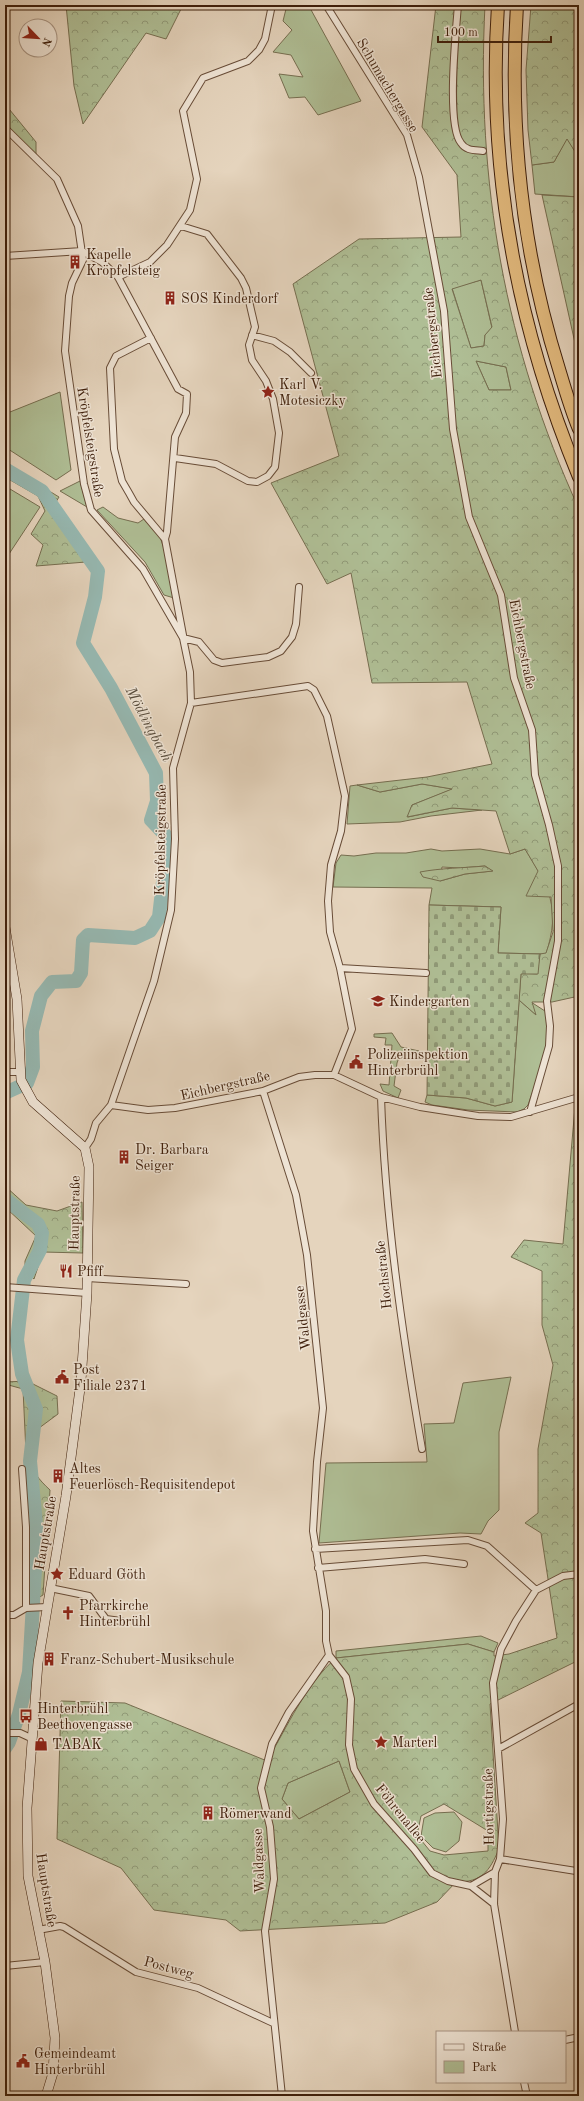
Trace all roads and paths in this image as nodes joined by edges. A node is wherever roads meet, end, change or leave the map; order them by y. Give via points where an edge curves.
1 (272, 5) edge
2 (326, 5) edge
3 (458, 5) edge
4 (498, 5) edge
5 (517, 5) edge
6 (5, 128) edge
7 (483, 151) dead end
8 (181, 226) junction
9 (429, 229) joint
10 (82, 251) junction
11 (5, 256) edge
12 (118, 277) junction
13 (252, 335) junction
14 (151, 338) junction
15 (311, 373) dead end
16 (579, 429) edge
17 (175, 458) junction
18 (579, 478) edge
19 (165, 539) junction
20 (299, 587) dead end
21 (183, 638) junction
22 (191, 703) junction
23 (5, 927) edge
24 (340, 968) junction
25 (426, 973) dead end
26 (5, 1072) edge
27 (334, 1075) junction
28 (22, 1080) junction
29 (263, 1091) junction
30 (381, 1097) junction
31 (579, 1098) edge
32 (111, 1105) junction
33 (530, 1112) junction
34 (85, 1148) junction
35 (87, 1278) junction
36 (186, 1284) dead end
37 (5, 1287) edge
38 (87, 1293) junction
39 (422, 1448) dead end
40 (22, 1469) dead end
41 (315, 1549) junction
42 (464, 1564) dead end
43 (318, 1568) junction
44 (579, 1574) edge
45 (50, 1588) junction
46 (536, 1590) junction
47 (43, 1607) junction
48 (28, 1608) junction
49 (5, 1615) edge
50 (121, 1621) dead end
51 (329, 1655) junction
52 (579, 1704) edge
53 (5, 1733) edge
54 (33, 1739) junction
55 (498, 1749) junction
56 (500, 1859) junction
57 (579, 1869) edge
58 (495, 1872) junction
59 (470, 1886) junction
60 (494, 1904) junction
61 (38, 1930) junction
62 (45, 1962) junction
63 (5, 1966) edge
64 (273, 2023) junction
65 (515, 2031) edge
66 (579, 2037) edge
67 (566, 2040) edge
68 (524, 2083) edge
69 (46, 2096) edge
70 (282, 2096) edge
71 (527, 2096) edge

1 - 8 street via 265,39 259,50 248,61 203,78 183,111 197,178 190,210
2 - 9 street, Schumachergasse via 407,135 419,177
3 - 7 street via 452,69 455,129 461,143 470,150
4 - 18 highway via 495,46 496,116 502,190 515,276 532,346 554,416
5 - 16 highway via 514,118 520,189 534,273 548,329
6 - 10 street, Kröpfelsteigstraße via 57,179 78,226
8 - 12 street via 150,262
8 - 13 street via 207,234 241,278 246,288 255,327
9 - 33 street, Eichbergstraße via 444,311 453,429 469,517 501,595 514,678 532,730 535,776 558,866 558,941 547,1001 549,1046
10 - 11 street
10 - 12 street via 102,262
10 - 21 street, Kröpfelsteigstraße via 82,260 69,296 65,351 84,484 91,510 143,569
12 - 14 street
13 - 15 street via 285,348
13 - 17 street via 249,345 252,360 266,381 273,399 279,433 275,467 268,476 257,482 248,481 216,464
14 - 17 street via 178,389 187,394 186,413 175,438
14 - 19 street via 116,356 110,368 114,449 122,481 131,498
17 - 19 street
19 - 21 street
20 - 21 street via 296,624 292,637 281,650 268,657 222,663 214,660 199,642
21 - 22 street, Kröpfelsteigstraße via 190,672
22 - 24 street via 308,686 314,690 328,716 345,796 328,900 330,932
22 - 32 street, Kröpfelsteigstraße via 173,768 175,839 171,910 154,981
23 - 28 main road via 17,999
24 - 25 street
24 - 27 street via 352,1029
26 - 28 street
27 - 29 street, Eichbergstraße via 300,1077
27 - 30 street, Eichbergstraße
28 - 34 main road via 33,1102
29 - 32 street, Eichbergstraße via 175,1108 148,1110
29 - 41 street, Waldgasse via 296,1195 308,1262 323,1408 313,1531
30 - 33 street, Eichbergstraße via 424,1108 478,1116 511,1116
30 - 39 street, Hochstraße via 382,1143 398,1300
31 - 33 street, Eichbergstraße
32 - 34 street via 96,1123
34 - 35 main road, Hauptstraße via 89,1167
35 - 36 street
35 - 38 main road, Hauptstraße
37 - 38 street
38 - 45 main road, Hauptstraße via 79,1396 66,1496
40 - 48 street
41 - 43 street, Waldgasse
41 - 46 street via 468,1540 487,1546
42 - 43 street via 425,1559
43 - 51 street, Waldgasse via 326,1611 326,1641
44 - 46 street via 563,1576
45 - 47 main road, Hauptstraße
45 - 50 street via 89,1596 106,1619
46 - 55 street, Hortigstraße via 501,1649 493,1683
47 - 48 street
47 - 54 main road, Hauptstraße
48 - 49 street via 14,1615
51 - 59 street, Föhrenallee via 346,1677 351,1699 349,1745 354,1768 374,1804 432,1873 448,1881
51 - 64 street, Waldgasse via 289,1712 272,1744 262,1780 261,1788 270,1827 274,1879 265,1931
52 - 55 street
53 - 54 street via 20,1733
54 - 61 main road, Hauptstraße via 26,1856
55 - 56 street, Hortigstraße via 503,1819
56 - 57 street
56 - 58 street, Hortigstraße
58 - 59 street
58 - 60 street, Hortigstraße
59 - 60 street, Föhrenallee
60 - 65 street, Hortigstraße
61 - 62 main road, Hauptstraße
61 - 64 street, Postweg via 64,1927 136,1972 198,1988
62 - 63 street
62 - 69 main road, Hauptstraße via 55,2038 52,2073
64 - 70 street, Waldgasse
66 - 67 street
68 - 71 street

